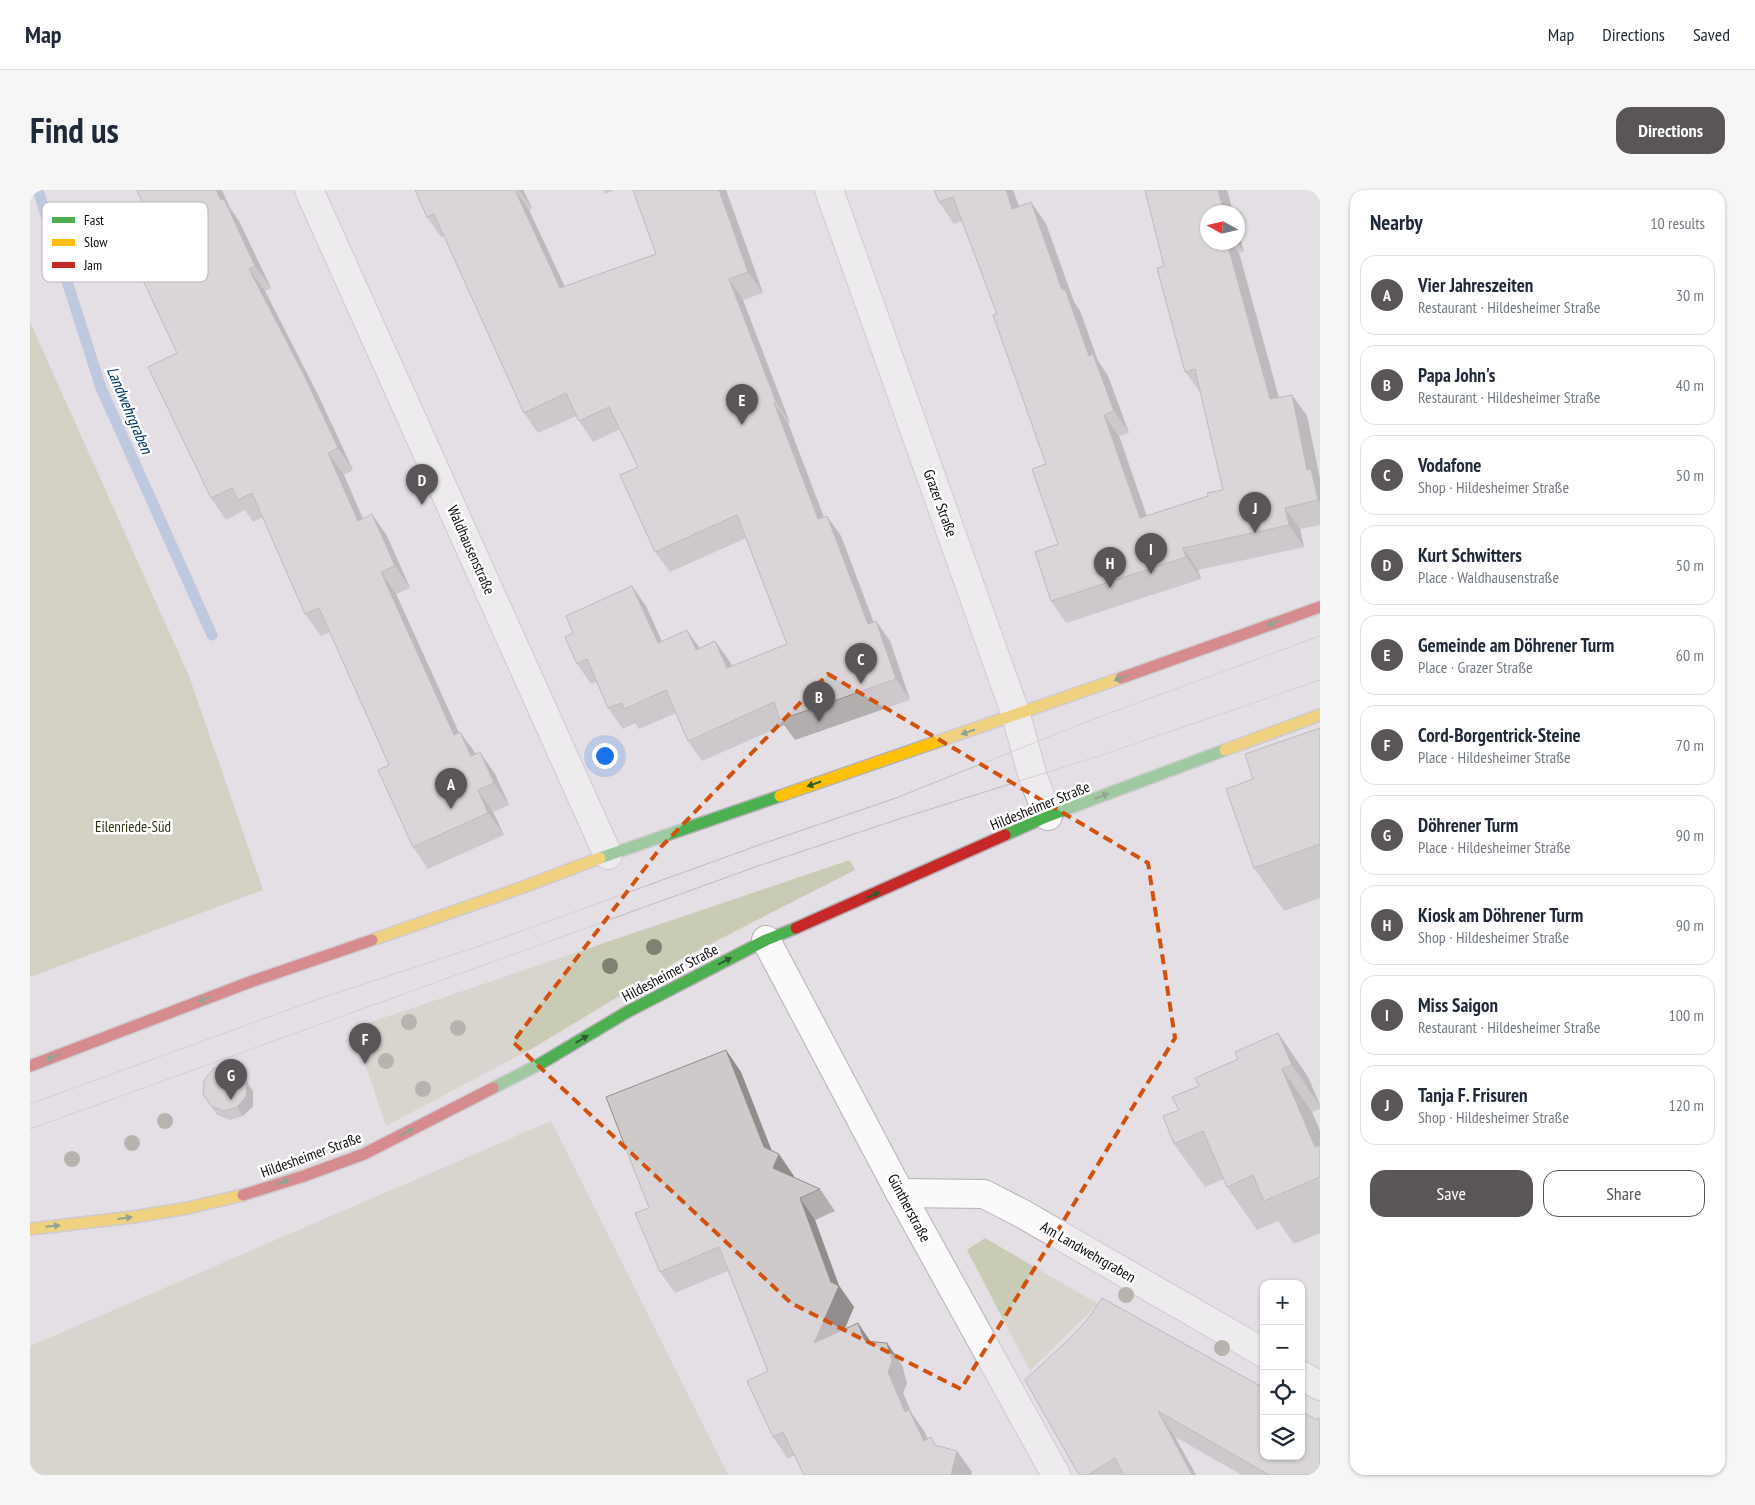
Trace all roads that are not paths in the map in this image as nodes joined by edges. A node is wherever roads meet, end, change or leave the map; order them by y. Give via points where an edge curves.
1 (309, 190) edge
2 (829, 190) edge
3 (1320, 607) edge
4 (1016, 715) junction
5 (1320, 715) edge
6 (1048, 816) junction
7 (608, 855) junction
8 (766, 940) junction
9 (30, 1066) edge
10 (900, 1193) junction
11 (30, 1228) edge
12 (1260, 1352) edge
13 (1305, 1377) edge
14 (1320, 1386) edge
15 (1056, 1475) edge

1 - 7 street, Waldhausenstraße
2 - 4 street, Grazer Straße
3 -> 4 main road
4 - 6 street, Grazer Straße via 1033,777
4 -> 7 main road
6 -> 5 main road, Hildesheimer Straße
8 -> 6 main road, Hildesheimer Straße
7 -> 9 main road via 250,982
8 - 10 street, Güntherstraße
11 -> 8 main road, Hildesheimer Straße via 188,1208 243,1195 364,1154 540,1064 627,1012
10 - 12 street, Am Landwehrgraben via 984,1194
10 - 15 street, Güntherstraße
13 - 14 street

